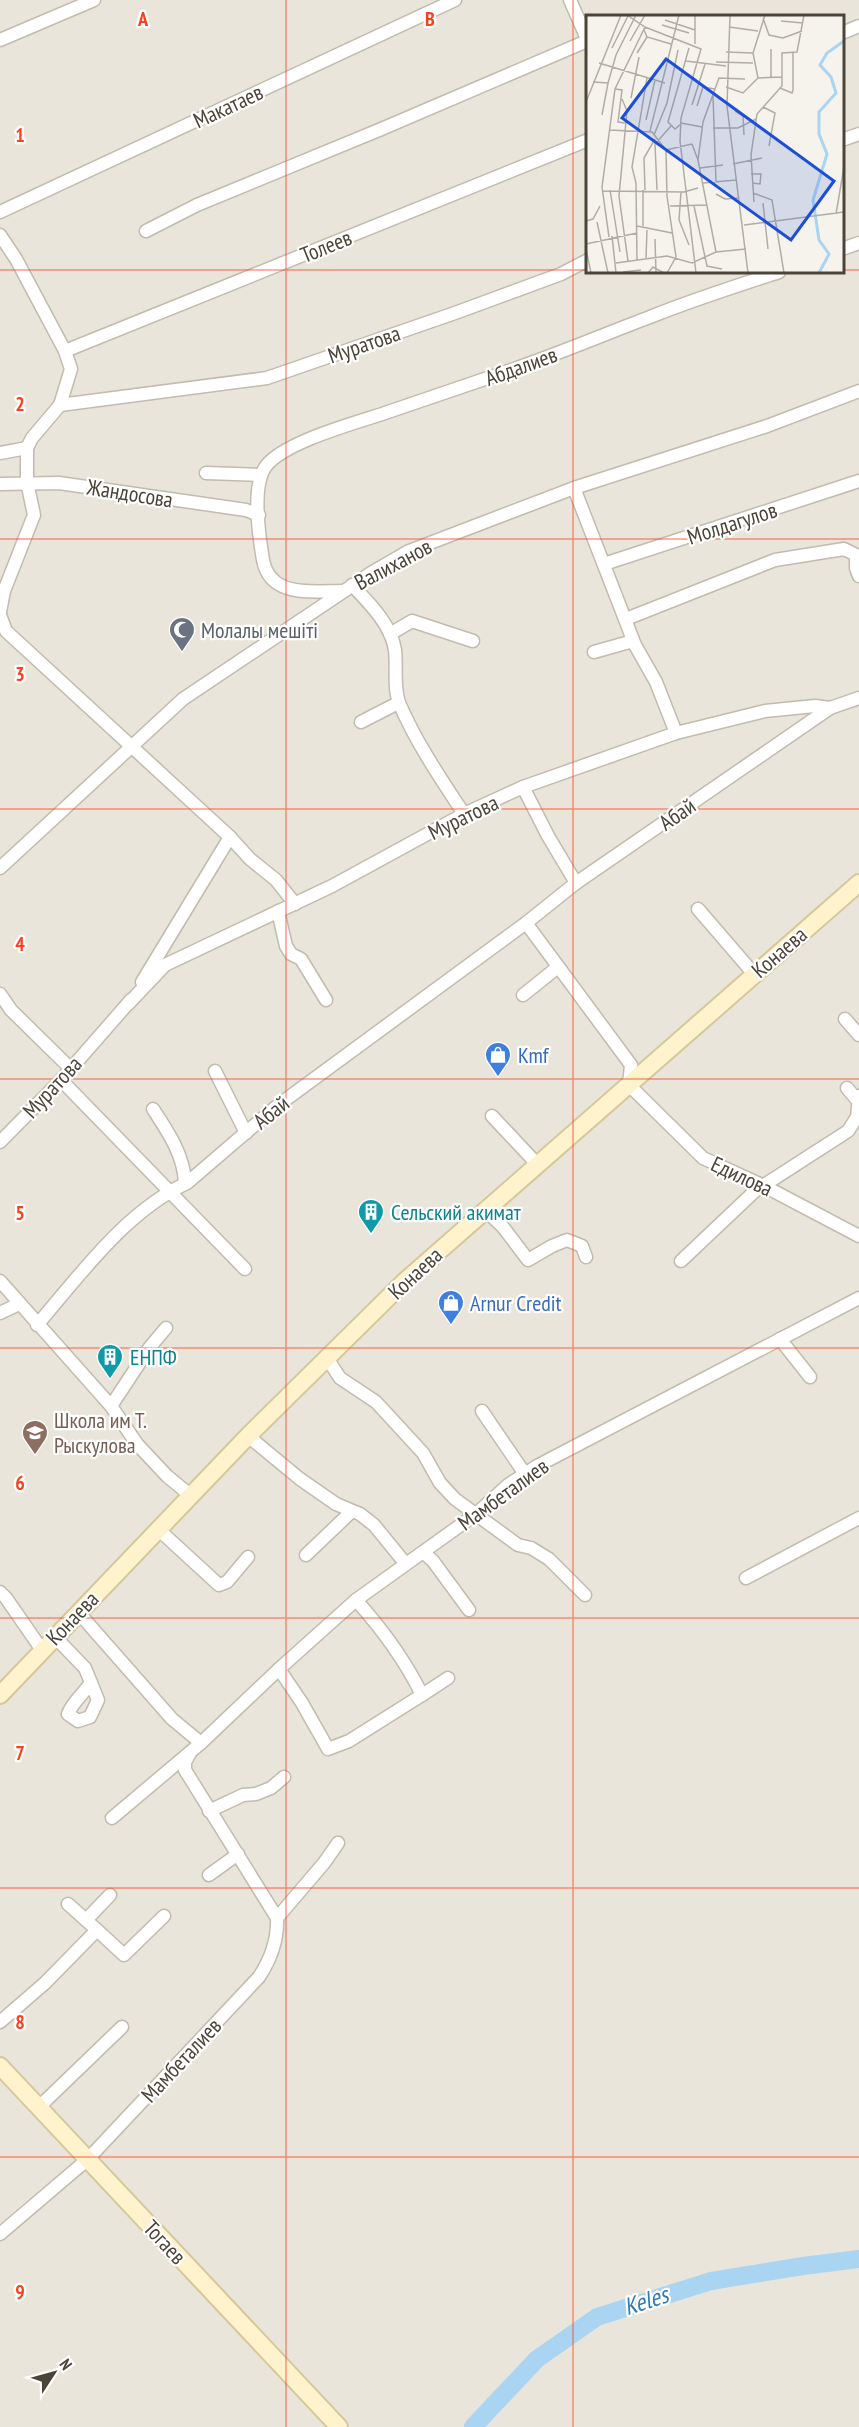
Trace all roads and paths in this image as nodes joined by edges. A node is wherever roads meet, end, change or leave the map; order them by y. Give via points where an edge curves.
1 (94, 0) edge
2 (455, 0) edge
3 (570, 0) edge
4 (859, 26) edge
5 (844, 33) edge
6 (586, 39) edge
7 (0, 40) edge
8 (586, 41) edge
9 (859, 134) edge
10 (844, 140) edge
11 (586, 141) edge
12 (0, 212) edge
13 (146, 231) dead end
14 (0, 235) edge
15 (859, 243) edge
16 (844, 249) edge
17 (586, 261) edge
18 (776, 273) edge
19 (65, 351) junction
20 (859, 391) edge
21 (60, 405) junction
22 (27, 448) junction
23 (0, 453) edge
24 (206, 473) dead end
25 (260, 475) junction
26 (27, 482) junction
27 (859, 482) edge
28 (0, 484) edge
29 (574, 488) junction
30 (259, 515) junction
31 (858, 555) edge
32 (604, 564) junction
33 (859, 576) edge
34 (347, 588) junction
35 (0, 614) edge
36 (626, 619) junction
37 (3, 634) edge
38 (390, 634) junction
39 (473, 641) dead end
40 (633, 641) junction
41 (594, 652) dead end
42 (859, 698) edge
43 (399, 703) junction
44 (830, 708) junction
45 (361, 722) dead end
46 (676, 733) junction
47 (132, 747) junction
48 (524, 787) junction
49 (464, 814) junction
50 (230, 837) junction
51 (0, 868) edge
52 (576, 883) junction
53 (859, 883) edge
54 (295, 904) junction
55 (698, 909) dead end
56 (278, 911) junction
57 (526, 923) junction
58 (558, 967) junction
59 (754, 974) junction
60 (0, 994) edge
61 (524, 995) dead end
62 (326, 1000) dead end
63 (128, 1004) junction
64 (845, 1019) dead end
65 (859, 1035) edge
66 (70, 1068) junction
67 (215, 1071) dead end
68 (61, 1080) junction
69 (629, 1084) junction
70 (847, 1088) dead end
71 (859, 1098) edge
72 (153, 1109) dead end
73 (492, 1116) dead end
74 (246, 1133) junction
75 (0, 1141) edge
76 (537, 1164) junction
77 (185, 1184) junction
78 (764, 1186) junction
79 (170, 1191) junction
80 (485, 1210) junction
81 (859, 1236) edge
82 (586, 1257) dead end
83 (681, 1261) dead end
84 (245, 1269) dead end
85 (0, 1281) edge
86 (859, 1298) edge
87 (19, 1304) junction
88 (0, 1313) edge
89 (37, 1325) junction
90 (166, 1328) dead end
91 (780, 1339) junction
92 (327, 1358) junction
93 (810, 1377) dead end
94 (111, 1406) junction
95 (482, 1412) dead end
96 (248, 1436) junction
97 (525, 1474) junction
98 (190, 1496) junction
99 (351, 1512) junction
100 (476, 1514) junction
101 (859, 1518) edge
102 (158, 1529) junction
103 (423, 1552) junction
104 (306, 1555) dead end
105 (248, 1557) dead end
106 (405, 1563) junction
107 (746, 1578) dead end
108 (0, 1592) edge
109 (585, 1595) dead end
110 (356, 1600) junction
111 (469, 1610) dead end
112 (78, 1612) junction
113 (54, 1637) junction
114 (42, 1650) junction
115 (279, 1669) junction
116 (448, 1678) dead end
117 (91, 1682) dead end
118 (0, 1695) edge
119 (422, 1695) junction
120 (201, 1743) junction
121 (190, 1752) junction
122 (284, 1777) dead end
123 (209, 1811) junction
124 (112, 1818) dead end
125 (338, 1843) dead end
126 (238, 1854) junction
127 (209, 1875) dead end
128 (110, 1895) dead end
129 (68, 1904) dead end
130 (164, 1916) dead end
131 (277, 1918) junction
132 (87, 1920) junction
133 (97, 1930) junction
134 (0, 2022) edge
135 (122, 2027) dead end
136 (0, 2066) edge
137 (39, 2107) junction
138 (88, 2159) junction
139 (0, 2234) edge
140 (335, 2422) edge

1 - 7 street
2 - 12 street, Макатаев
3 - 6 street
4 - 5 street
8 - 13 street via 206,201
9 - 10 street
11 - 19 street, Толеев
14 - 19 street
15 - 16 street
17 - 21 street, Муратова via 529,286 267,378
18 - 25 street, Абдалиев via 653,315 516,369 327,432 280,453
19 - 21 street via 71,369
20 - 29 street, Валиханов via 767,426
21 - 22 street
22 - 23 street
22 - 26 street
24 - 25 street
25 - 30 street
26 - 28 street, Жандосова
26 - 30 street, Жандосова via 104,488
26 - 35 street via 34,515 4,591
27 - 32 street, Молдагулов
29 - 32 street
29 - 34 street, Валиханов via 410,552
30 - 34 street via 265,569 276,584 292,591
31 - 33 street
31 - 36 street via 844,549 775,560
32 - 36 street
34 - 38 street via 380,617
34 - 47 street, Валиханов via 183,699
35 - 37 street
36 - 40 street
37 - 47 street
38 - 39 street via 412,621
38 - 43 street via 395,648
40 - 41 street
40 - 46 street via 656,682
42 - 44 street
43 - 45 street
43 - 49 street
44 - 46 street, Муратова via 765,711
44 - 52 street, Абай
46 - 48 street, Муратова
47 - 50 street
47 - 51 street, Валиханов
48 - 49 street, Муратова
48 - 52 street
49 - 54 street, Муратова
50 - 54 street via 276,880
50 - 63 street, Муратова
52 - 57 street, Абай
53 - 59 main road, Конаева
54 - 56 street, Муратова
55 - 59 street
56 - 62 street via 286,946 310,971
56 - 63 street, Муратова via 165,965
57 - 58 street
57 - 74 street, Абай
58 - 61 street
58 - 69 street via 631,1065
59 - 69 main road, Конаева
60 - 66 street via 11,1010
63 - 66 street, Муратова
64 - 65 street
66 - 68 street, Муратова
67 - 74 street
68 - 75 street, Муратова
68 - 79 street
69 - 76 main road, Конаева
69 - 78 street, Едилова via 703,1158
70 - 71 street
71 - 78 street via 857,1116 848,1131
72 - 77 street via 173,1140
73 - 76 street
74 - 77 street, Абай
76 - 80 main road, Конаева
77 - 79 street, Абай
78 - 81 street, Едилова
78 - 83 street
79 - 84 street
79 - 89 street, Абай via 117,1234
80 - 82 street via 528,1260 567,1240 582,1246
80 - 92 main road, Конаева
85 - 87 street
86 - 91 street, Мамбеталиев
87 - 88 street
87 - 89 street
89 - 94 street
90 - 94 street
91 - 93 street
91 - 97 street, Мамбеталиев
92 - 96 main road, Конаева
92 - 100 street via 340,1378 376,1402 423,1453 447,1491
94 - 98 street via 137,1444
95 - 97 street
96 - 98 main road, Конаева
96 - 99 street via 300,1479
97 - 100 street, Мамбеталиев
98 - 102 main road, Конаева
99 - 104 street
99 - 106 street via 374,1525
100 - 103 street, Мамбеталиев
100 - 109 street via 518,1545 549,1559
101 - 107 street
102 - 105 street via 219,1585 227,1582
102 - 112 main road, Конаева
103 - 106 street, Мамбеталиев
103 - 111 street via 434,1561
106 - 110 street, Мамбеталиев
108 - 114 street
110 - 115 street, Мамбеталиев
110 - 119 street via 390,1641
112 - 113 main road, Конаева
112 - 120 street via 172,1719
113 - 114 main road, Конаева
113 - 117 street via 85,1668
114 - 118 main road, Конаева
115 - 119 street via 328,1749 349,1741
115 - 120 street, Мамбеталиев
116 - 119 street
120 - 121 street, Мамбеталиев
121 - 123 street via 185,1770
121 - 124 street, Мамбеталиев
122 - 123 street via 271,1788 243,1795
123 - 126 street
125 - 131 street
126 - 127 street
126 - 131 street
128 - 132 street
129 - 132 street
130 - 133 street via 124,1955
131 - 138 street, Мамбеталиев via 271,1957 260,1977
132 - 133 street
133 - 134 street
135 - 137 street
136 - 137 main road, Тогаев
137 - 138 main road, Тогаев
138 - 139 street, Мамбеталиев
138 - 140 main road, Тогаев

